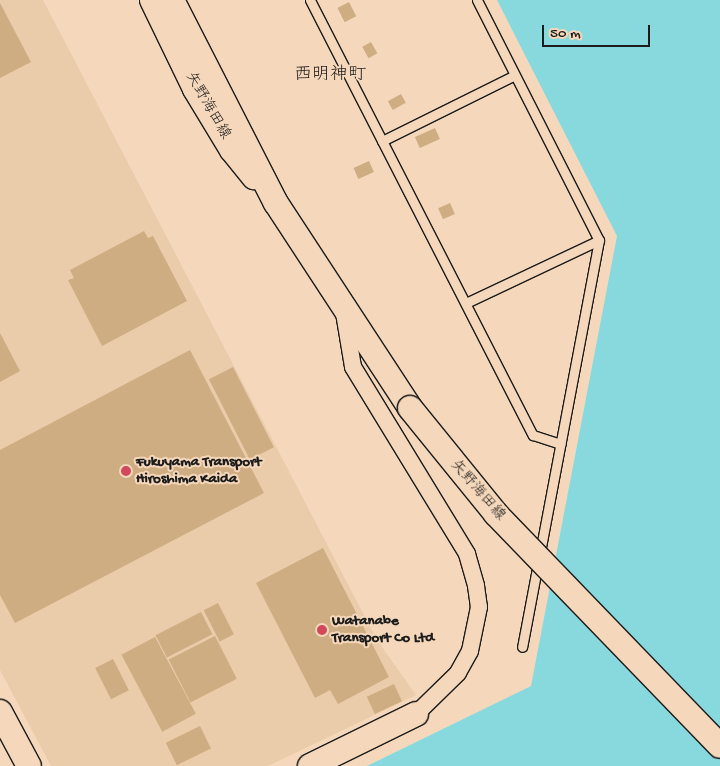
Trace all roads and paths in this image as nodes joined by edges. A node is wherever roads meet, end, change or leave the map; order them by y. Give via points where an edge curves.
1 (152, 0) edge
2 (172, 0) edge
3 (310, 0) edge
4 (477, 0) edge
5 (515, 75) junction
6 (382, 140) junction
7 (276, 203) junction
8 (599, 240) junction
9 (466, 303) junction
10 (344, 312) junction
11 (561, 444) junction
12 (522, 647) dead end
13 (0, 712) edge
14 (416, 714) joint
15 (720, 746) edge
16 (29, 766) edge
17 (310, 766) edge

1 - 7 main road, 矢野海田線 via 195,90 227,142
2 - 7 main road, 矢野海田線
3 - 6 lane
4 - 5 lane
5 - 6 lane
5 - 8 lane
6 - 9 lane
7 - 10 main road, 矢野海田線
8 - 9 lane
8 - 11 lane
9 - 11 lane via 533,435
10 - 14 street via 353,367 467,554 476,586 479,607 470,651 458,674
10 - 15 main road, 矢野海田線, bridge via 410,408 496,514
11 - 12 lane
13 - 16 main road
14 - 17 main road

